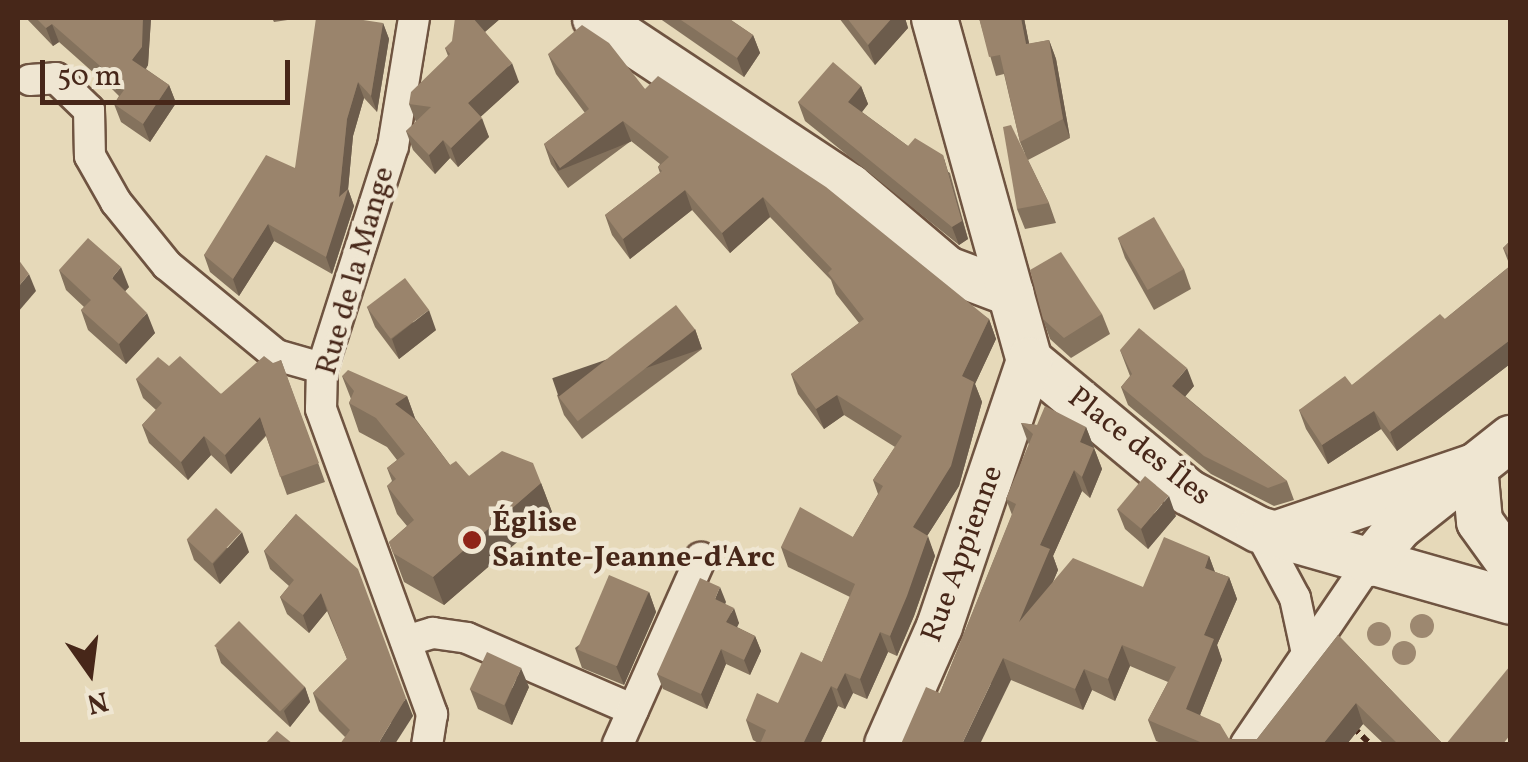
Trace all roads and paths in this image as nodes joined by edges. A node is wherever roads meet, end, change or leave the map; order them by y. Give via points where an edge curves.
1 (414, 18) edge
2 (595, 18) edge
3 (934, 18) edge
4 (30, 80) dead end
5 (1012, 293) junction
6 (1028, 360) junction
7 (322, 368) junction
8 (1510, 438) edge
9 (1474, 466) junction
10 (1266, 532) junction
11 (701, 558) dead end
12 (1369, 564) junction
13 (1510, 564) edge
14 (1510, 601) edge
15 (406, 641) junction
16 (1308, 658) junction
17 (634, 710) junction
18 (1346, 721) edge
19 (427, 744) edge
20 (618, 744) edge
21 (887, 744) edge
22 (1246, 744) edge
23 (1370, 744) edge

1 - 7 street, Rue de la Mange via 394,146
2 - 5 main road via 850,186 947,269
3 - 5 main road
4 - 7 street via 56,78 89,110 90,156 166,265 276,355
5 - 6 main road
6 - 10 main road, Place des Îles via 1188,492
6 - 21 main road, Rue Appienne via 939,626
7 - 15 street, Rue de la Mange via 321,409
8 - 9 main road
9 - 10 main road
9 - 12 main road via 1398,526
9 - 13 main road via 1479,521
10 - 12 main road, Place des Îles
10 - 16 street via 1295,598
11 - 17 street
12 - 14 main road, Place des Îles
12 - 16 street
15 - 17 street via 433,633 467,638
15 - 19 street, Rue de la Mange via 432,714
16 - 22 street
17 - 20 street
18 - 23 path

